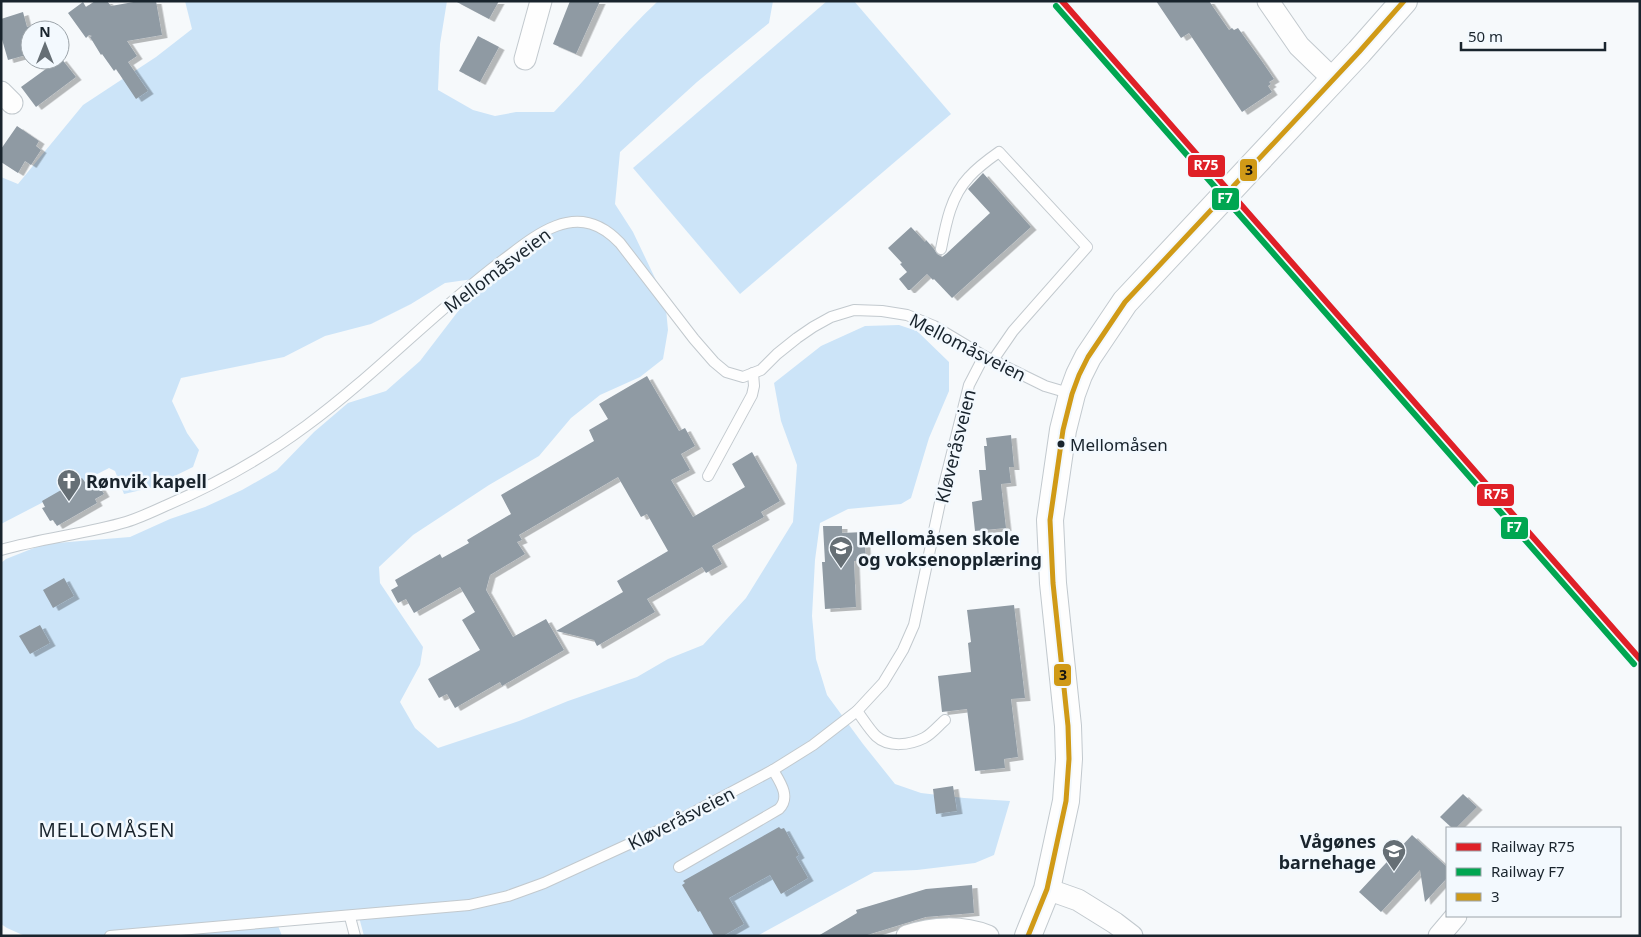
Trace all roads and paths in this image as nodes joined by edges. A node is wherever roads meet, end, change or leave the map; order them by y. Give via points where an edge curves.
1 (540, 1) edge
2 (1268, 1) edge
3 (1404, 1) edge
4 (525, 59) dead end
5 (1333, 79) junction
6 (941, 249) dead end
7 (989, 358) junction
8 (753, 373) junction
9 (1072, 394) junction
10 (708, 476) dead end
11 (1, 550) edge
12 (856, 711) junction
13 (945, 720) dead end
14 (773, 770) junction
15 (679, 867) dead end
16 (1047, 889) junction
17 (350, 917) junction
18 (1455, 917) edge
19 (941, 932) edge
20 (110, 936) edge
21 (355, 936) edge
22 (907, 936) edge
23 (988, 936) edge
24 (1028, 936) edge
25 (1132, 936) edge
26 (1439, 936) edge

1 - 4 street
2 - 5 street via 1299,46
3 - 5 street
5 - 9 street via 1125,302 1088,356
6 - 7 lane, Kløveråsveien via 958,191 970,176 999,152 1087,247
7 - 8 lane, Mellomåsveien via 934,326 907,315 882,310 854,310 813,327
7 - 9 lane, Mellomåsveien via 1045,386
7 - 12 lane, Kløveråsveien via 969,385 914,625 883,683
8 - 10 lane via 752,395
8 - 11 lane, Mellomåsveien via 743,377 726,372 714,362 609,231 581,222 557,225 538,234 487,272 346,395 253,461 192,495 129,521 92,532
9 - 16 street via 1050,520 1069,759 1066,801
12 - 13 lane via 877,737 898,745 926,737
12 - 14 lane, Kløveråsveien via 813,745
14 - 15 lane via 785,795 783,805
14 - 17 lane, Kløveråsveien via 664,828 508,896 469,905
16 - 24 street
16 - 25 street via 1078,900
17 - 20 lane, Kløveråsveien
17 - 21 lane
18 - 26 street
19 - 22 street
19 - 23 street via 965,930

